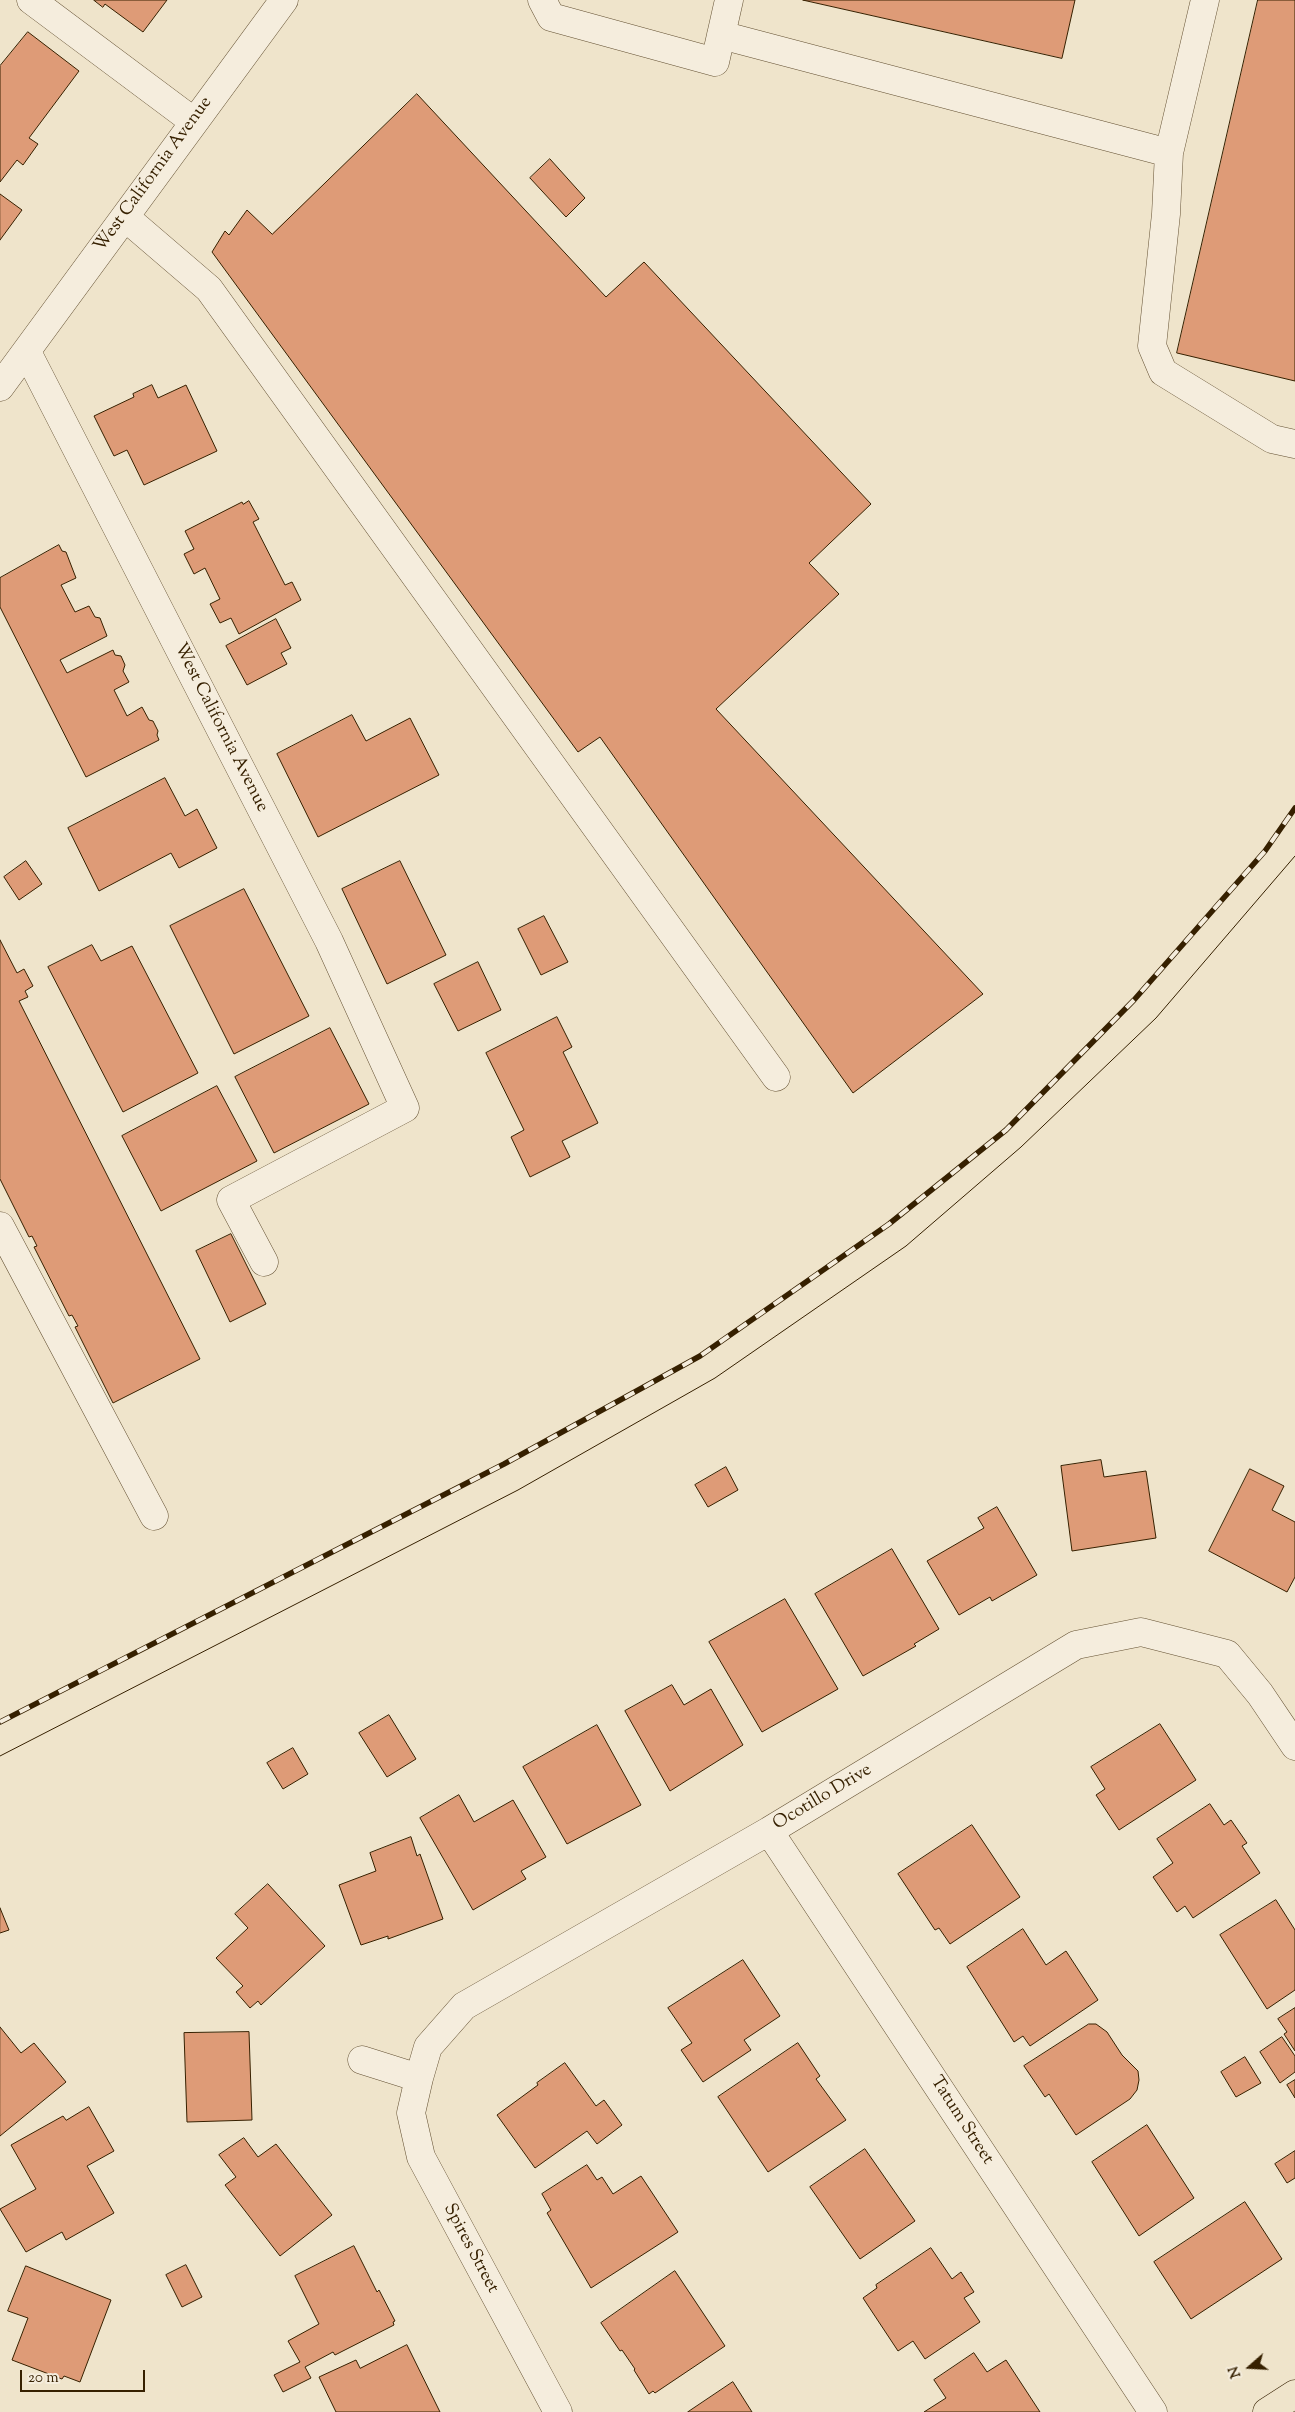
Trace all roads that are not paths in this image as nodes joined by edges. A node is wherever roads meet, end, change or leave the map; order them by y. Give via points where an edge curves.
1 (31, 0) edge
2 (284, 0) edge
3 (542, 0) edge
4 (729, 0) edge
5 (1205, 0) edge
6 (722, 34) junction
7 (193, 121) junction
8 (1169, 153) junction
9 (125, 217) junction
10 (27, 352) junction
11 (0, 387) edge
12 (1295, 444) edge
13 (776, 1077) dead end
14 (0, 1226) edge
15 (264, 1262) dead end
16 (154, 1516) dead end
17 (1295, 1746) edge
18 (769, 1831) junction
19 (362, 2060) dead end
20 (419, 2078) junction
21 (1295, 2394) edge
22 (558, 2412) edge
23 (1153, 2412) edge
24 (1267, 2412) edge

1 - 7 street
2 - 7 street, West California Avenue
3 - 6 street via 551,17 716,62
4 - 6 street
5 - 8 street
6 - 8 street
7 - 9 street, West California Avenue
8 - 12 street via 1152,346 1163,372 1272,439
9 - 10 street, West California Avenue
9 - 13 street via 209,288
10 - 11 street, West California Avenue
10 - 15 street, West California Avenue via 329,941 404,1108 231,1200
14 - 16 street
17 - 18 street, Ocotillo Drive via 1260,1694 1227,1654 1141,1632 1076,1645
18 - 20 street, Ocotillo Drive via 464,2006 428,2047
18 - 23 street, Tatum Street
19 - 20 street
20 - 22 street, Spires Street via 411,2113 421,2157
21 - 24 main road

